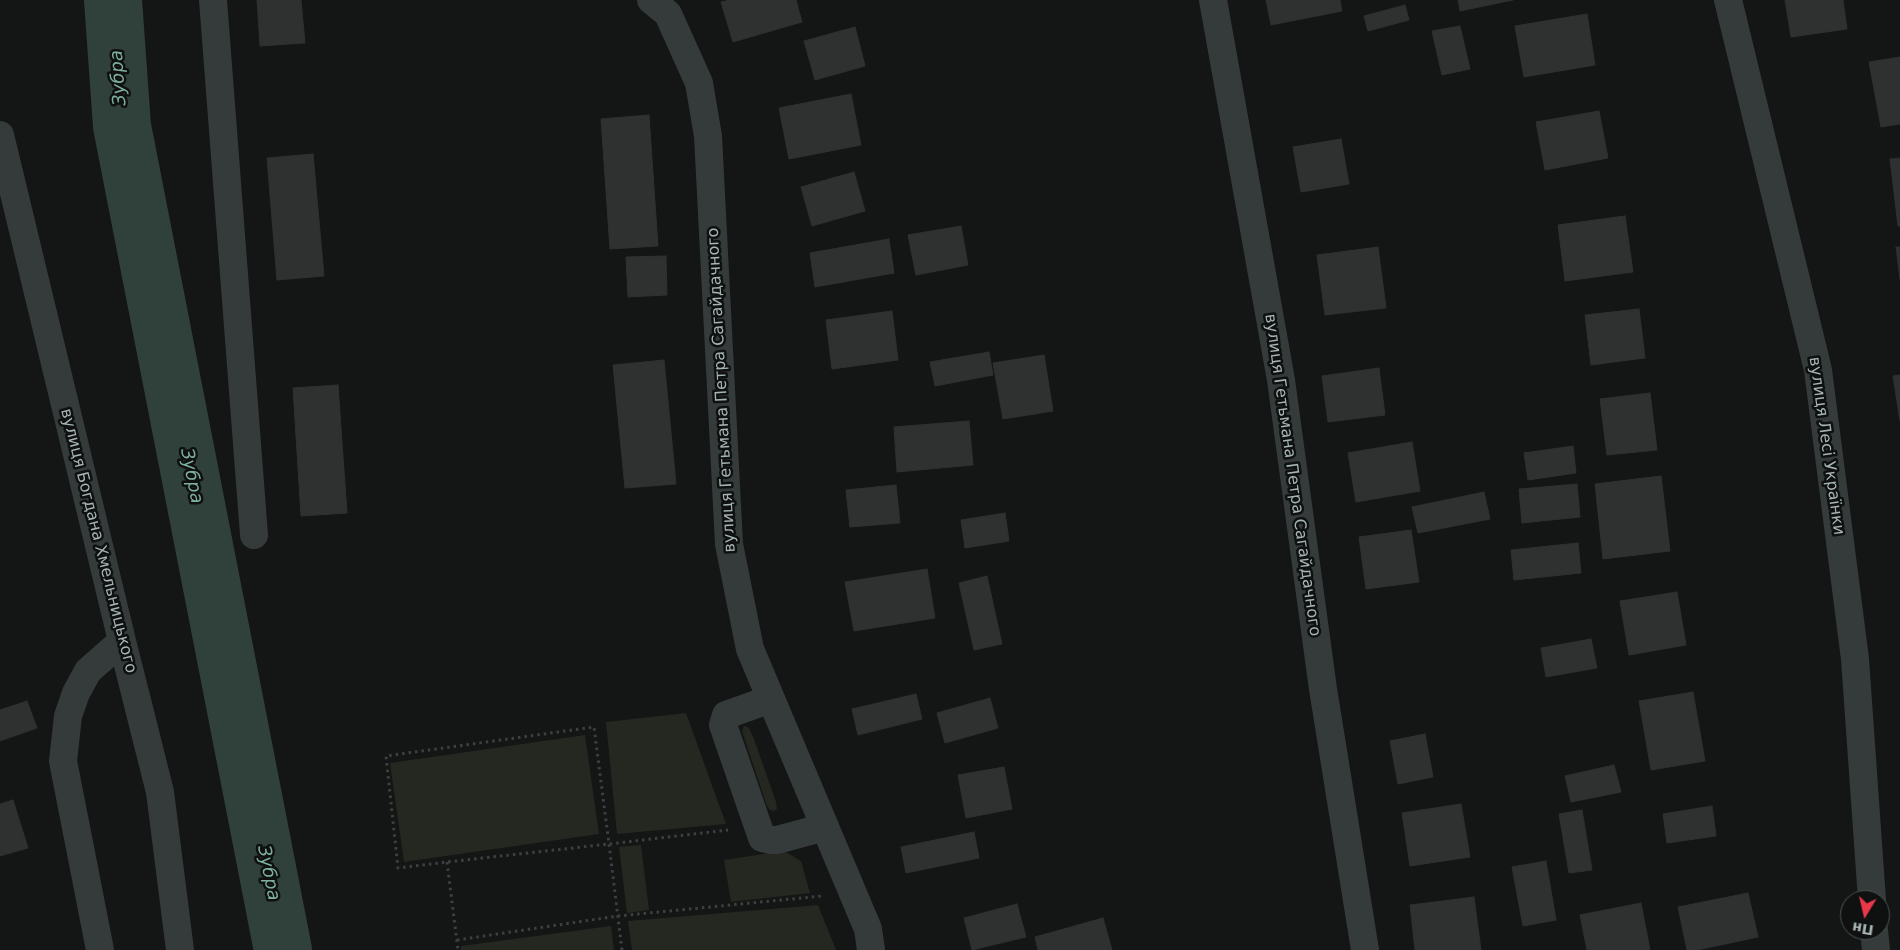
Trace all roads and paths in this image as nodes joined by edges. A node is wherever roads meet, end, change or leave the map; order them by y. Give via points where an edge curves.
1 (213, 0) edge
2 (651, 0) edge
3 (1213, 0) edge
4 (1728, 0) edge
5 (0, 135) edge
6 (254, 535) dead end
7 (122, 641) junction
8 (771, 699) junction
9 (758, 827) junction
10 (825, 827) junction
11 (609, 844) junction
12 (447, 862) junction
13 (1871, 890) edge
14 (825, 895) dead end
15 (618, 916) junction
16 (457, 940) junction
17 (96, 949) edge
18 (180, 950) edge
19 (458, 950) edge
20 (622, 950) edge
21 (871, 950) edge
22 (1366, 950) edge

1 - 6 street
2 - 8 street, вулиця Гетьмана Петра Сагайдачного via 668,14 698,82 706,127 729,544 750,649
3 - 22 street, вулиця Гетьмана Петра Сагайдачного via 1281,380 1323,688
4 - 13 street, вулиця Лесі Українки via 1818,370 1855,658
5 - 7 street, вулиця Богдана Хмельницького
7 - 17 street via 88,671 76,693 68,716 63,761
7 - 18 street, вулиця Богдана Хмельницького via 160,792
8 - 9 street via 726,715 723,725
8 - 10 street, вулиця Гетьмана Петра Сагайдачного
9 - 10 street via 762,838 770,840
9 - 11 path
10 - 21 street, вулиця Гетьмана Петра Сагайдачного via 868,929
11 - 12 path
11 - 12 path via 594,726 386,756 398,868
11 - 15 path
12 - 16 path
14 - 15 path
15 - 16 path
15 - 20 path
16 - 19 path

